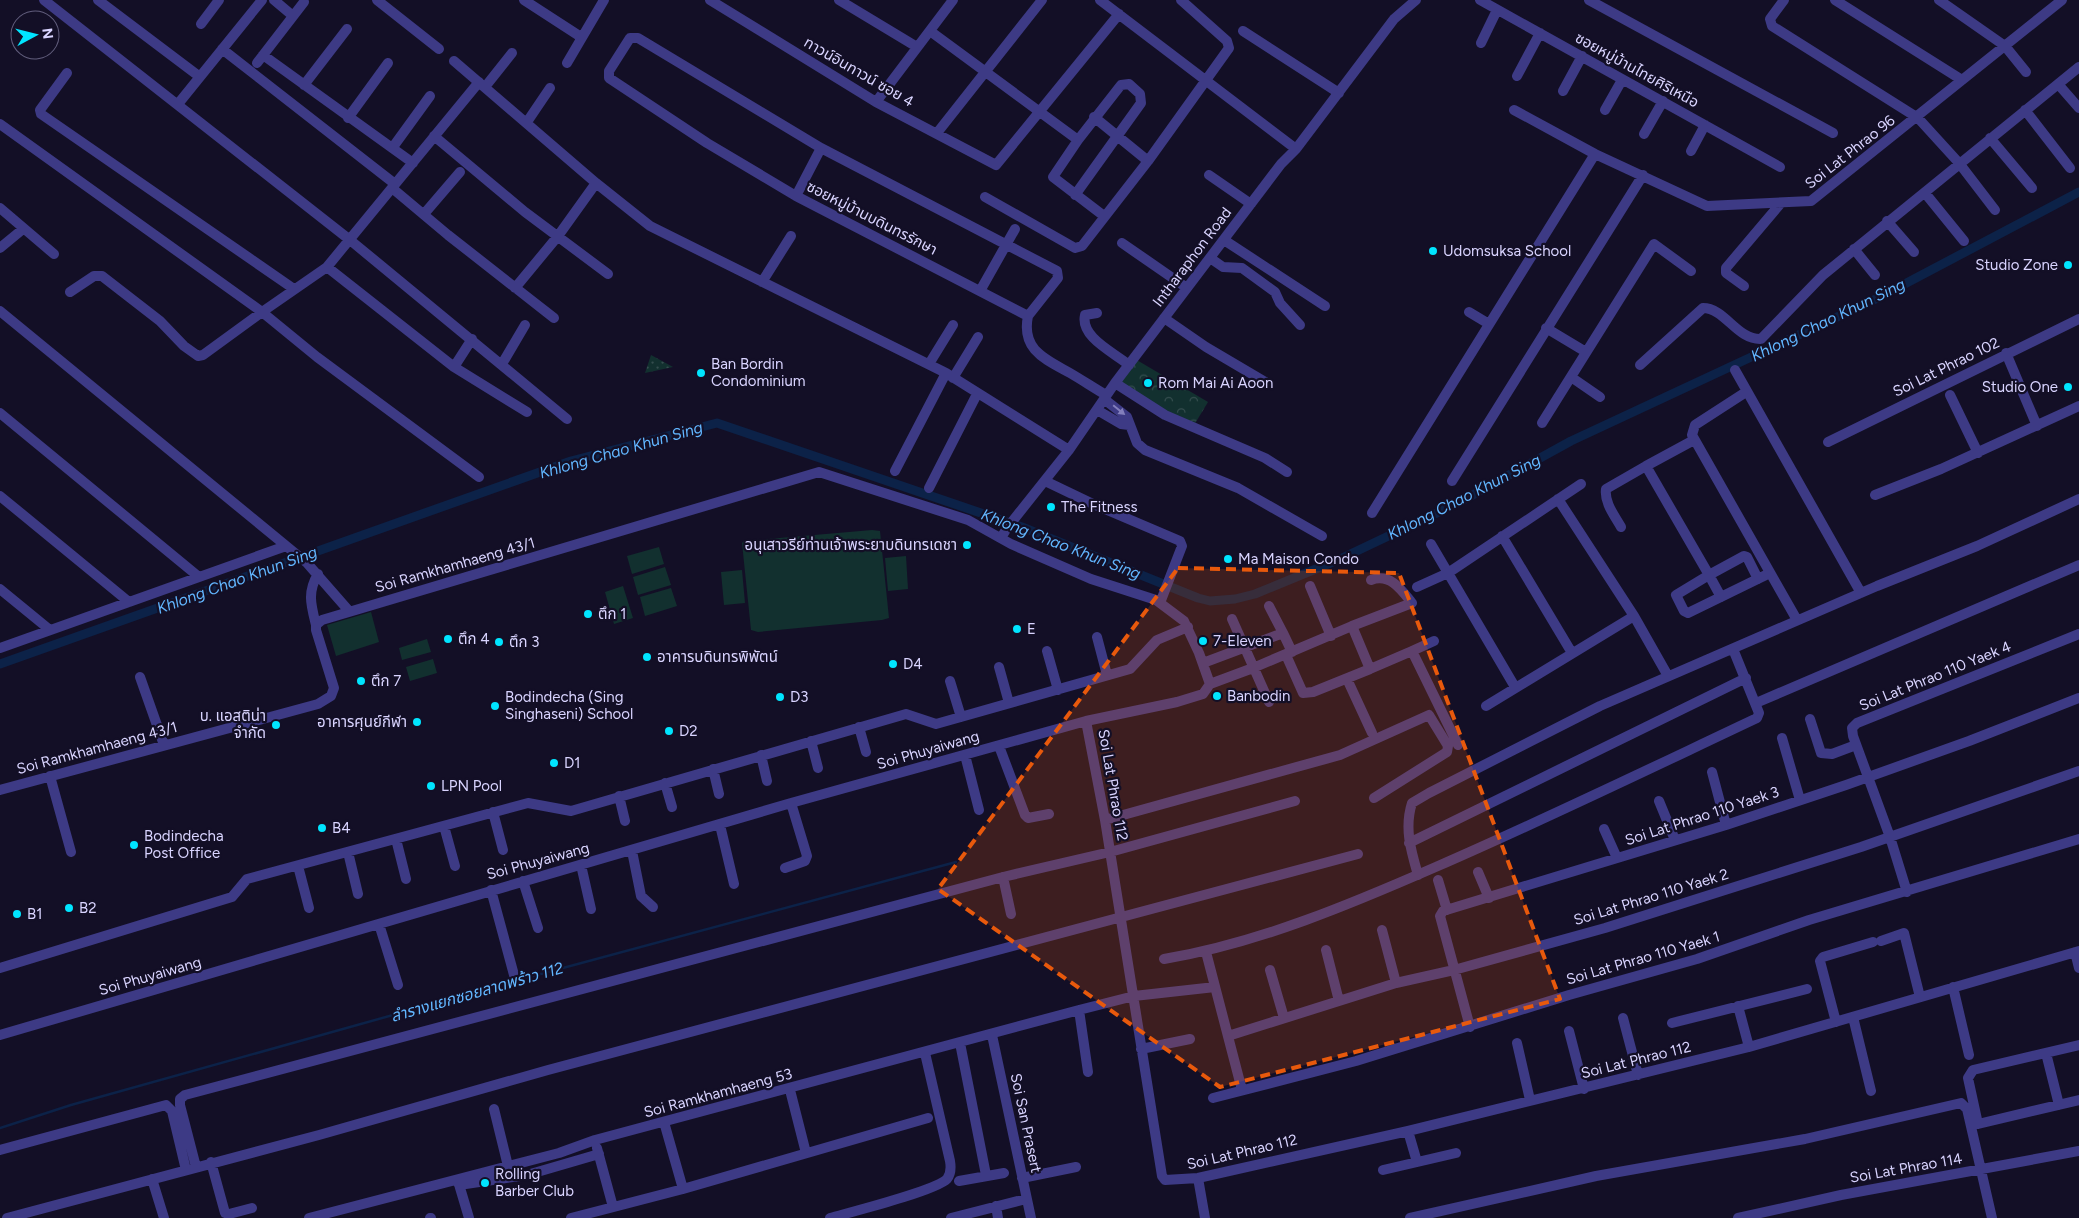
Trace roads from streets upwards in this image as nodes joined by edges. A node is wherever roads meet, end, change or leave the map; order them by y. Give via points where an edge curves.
1 (44, 0) edge
2 (98, 0) edge
3 (219, 0) edge
4 (262, 0) edge
5 (274, 0) edge
6 (377, 0) edge
7 (524, 0) edge
8 (604, 0) edge
9 (710, 0) edge
10 (839, 0) edge
11 (953, 0) edge
12 (1042, 0) edge
13 (1100, 0) edge
14 (1180, 0) edge
15 (1416, 0) edge
16 (1480, 0) edge
17 (1589, 0) edge
18 (1784, 0) edge
19 (1835, 0) edge
20 (1939, 0) edge
21 (2062, 0) edge
22 (304, 2) dead end
23 (1497, 10) junction
24 (1119, 14) junction
25 (293, 16) junction
26 (200, 24) dead end
27 (347, 29) dead end
28 (930, 31) junction
29 (1243, 32) dead end
30 (1540, 33) junction
31 (581, 37) junction
32 (1481, 43) dead end
33 (2005, 46) junction
34 (917, 47) junction
35 (439, 49) dead end
36 (222, 50) junction
37 (512, 53) dead end
38 (1582, 56) junction
39 (454, 62) dead end
40 (388, 63) dead end
41 (567, 63) dead end
42 (2079, 67) edge
43 (984, 72) junction
44 (2026, 72) dead end
45 (67, 73) dead end
46 (1518, 76) dead end
47 (200, 77) junction
48 (1622, 80) junction
49 (1962, 80) junction
50 (1206, 82) junction
51 (482, 84) junction
52 (2058, 84) junction
53 (304, 85) junction
54 (550, 88) dead end
55 (1563, 91) dead end
56 (1339, 94) junction
57 (430, 96) dead end
58 (876, 102) junction
59 (1663, 102) junction
60 (178, 104) junction
61 (2079, 108) edge
62 (1514, 110) dead end
63 (1605, 110) dead end
64 (2025, 110) junction
65 (1039, 114) junction
66 (1094, 117) junction
67 (348, 118) junction
68 (1918, 118) junction
69 (527, 122) junction
70 (0, 124) edge
71 (1705, 125) junction
72 (1833, 132) dead end
73 (937, 133) junction
74 (1644, 134) dead end
75 (434, 136) junction
76 (1117, 136) junction
77 (1990, 138) junction
78 (1078, 140) junction
79 (393, 147) junction
80 (821, 148) junction
81 (1296, 149) junction
82 (1691, 151) dead end
83 (1595, 154) junction
84 (1148, 161) junction
85 (1959, 162) junction
86 (413, 163) junction
87 (1780, 167) dead end
88 (2070, 168) dead end
89 (460, 172) dead end
90 (1209, 175) dead end
91 (1643, 175) junction
92 (596, 183) junction
93 (393, 186) junction
94 (2032, 188) dead end
95 (1925, 194) junction
96 (1075, 195) junction
97 (796, 196) junction
98 (985, 197) dead end
99 (1781, 203) junction
100 (1251, 204) junction
101 (0, 208) edge
102 (1995, 210) dead end
103 (424, 214) junction
104 (1104, 216) junction
105 (1887, 222) junction
106 (23, 229) junction
107 (1015, 229) dead end
108 (558, 236) junction
109 (791, 236) dead end
110 (350, 240) junction
111 (1224, 240) junction
112 (1964, 241) dead end
113 (1122, 243) dead end
114 (1005, 245) junction
115 (0, 248) edge
116 (1854, 249) junction
117 (1914, 252) dead end
118 (54, 254) dead end
119 (1210, 258) junction
120 (327, 267) junction
121 (1691, 270) dead end
122 (608, 274) dead end
123 (1875, 275) dead end
124 (762, 282) junction
125 (1744, 286) dead end
126 (515, 288) junction
127 (1187, 288) junction
128 (294, 289) junction
129 (980, 291) junction
130 (70, 292) dead end
131 (1325, 306) dead end
132 (0, 311) edge
133 (262, 312) junction
134 (1469, 312) dead end
135 (1098, 313) dead end
136 (1028, 316) junction
137 (554, 318) dead end
138 (1164, 318) junction
139 (2079, 319) edge
140 (1489, 324) junction
141 (525, 325) dead end
142 (953, 325) dead end
143 (1300, 325) dead end
144 (1546, 328) junction
145 (978, 337) dead end
146 (472, 339) junction
147 (1586, 352) junction
148 (2006, 353) junction
149 (502, 364) junction
150 (928, 364) junction
151 (1129, 365) junction
152 (1640, 365) dead end
153 (454, 367) junction
154 (1735, 370) dead end
155 (949, 375) junction
156 (1571, 377) junction
157 (1115, 383) junction
158 (1266, 383) dead end
159 (1746, 392) junction
160 (977, 394) junction
161 (1950, 395) dead end
162 (1105, 397) junction
163 (1600, 397) dead end
164 (2079, 406) edge
165 (1097, 410) junction
166 (527, 412) dead end
167 (0, 413) edge
168 (567, 419) dead end
169 (1542, 423) dead end
170 (1129, 425) junction
171 (2037, 426) junction
172 (1694, 440) junction
173 (1828, 442) dead end
174 (1069, 450) junction
175 (1978, 453) junction
176 (1646, 466) junction
177 (895, 471) dead end
178 (1287, 472) dead end
179 (479, 477) dead end
180 (1045, 481) junction
181 (1452, 481) dead end
182 (1580, 484) dead end
183 (929, 488) dead end
184 (1875, 495) dead end
185 (0, 496) edge
186 (2079, 498) edge
187 (1558, 499) junction
188 (1372, 513) dead end
189 (1621, 527) dead end
190 (1322, 536) dead end
191 (1502, 536) junction
192 (1001, 538) junction
193 (1431, 544) dead end
194 (291, 549) junction
195 (2079, 566) edge
196 (1448, 573) junction
197 (1770, 573) junction
198 (318, 574) junction
199 (1709, 575) junction
200 (199, 577) junction
201 (1758, 579) junction
202 (1371, 580) dead end
203 (1310, 586) dead end
204 (1416, 587) dead end
205 (0, 588) edge
206 (1861, 593) junction
207 (1721, 596) junction
208 (1162, 598) junction
209 (130, 602) junction
210 (1269, 606) dead end
211 (349, 612) junction
212 (1634, 616) junction
213 (1232, 619) dead end
214 (1797, 620) junction
215 (316, 625) junction
216 (1352, 626) junction
217 (1188, 627) junction
218 (50, 630) junction
219 (1283, 633) junction
220 (2079, 634) edge
221 (1331, 636) junction
222 (1096, 637) dead end
223 (1434, 641) dead end
224 (1245, 647) junction
225 (0, 648) edge
226 (1733, 649) junction
227 (1047, 651) dead end
228 (1412, 651) junction
229 (1289, 653) junction
230 (1572, 653) junction
231 (1204, 663) junction
232 (999, 668) dead end
233 (1253, 668) junction
234 (1370, 669) junction
235 (1107, 675) junction
236 (1668, 676) junction
237 (140, 677) dead end
238 (1746, 678) junction
239 (1347, 679) junction
240 (950, 681) dead end
241 (1210, 684) junction
242 (1515, 687) junction
243 (1058, 690) junction
244 (2079, 698) edge
245 (1270, 702) dead end
246 (1009, 703) junction
247 (1756, 703) junction
248 (1486, 706) dead end
249 (961, 717) junction
250 (1810, 719) dead end
251 (1086, 720) junction
252 (859, 727) junction
253 (1372, 733) dead end
254 (1782, 738) dead end
255 (810, 741) junction
256 (164, 745) junction
257 (1458, 745) dead end
258 (1856, 745) junction
259 (999, 746) junction
260 (866, 752) dead end
261 (761, 755) junction
262 (965, 755) junction
263 (818, 768) dead end
264 (713, 769) junction
265 (2079, 771) edge
266 (1712, 772) dead end
267 (50, 776) junction
268 (1869, 777) junction
269 (767, 781) dead end
270 (665, 783) junction
271 (0, 790) edge
272 (719, 794) dead end
273 (619, 796) junction
274 (1374, 798) dead end
275 (1800, 800) junction
276 (1295, 801) dead end
277 (1659, 801) dead end
278 (791, 804) junction
279 (672, 807) dead end
280 (979, 810) dead end
281 (493, 812) junction
282 (1049, 814) dead end
283 (625, 820) dead end
284 (1105, 820) junction
285 (720, 825) junction
286 (1726, 825) junction
287 (444, 826) junction
288 (1604, 829) dead end
289 (1890, 837) junction
290 (396, 839) junction
291 (2079, 839) edge
292 (1675, 840) junction
293 (1409, 843) junction
294 (503, 850) dead end
295 (632, 851) junction
296 (71, 852) dead end
297 (348, 852) junction
298 (1110, 852) junction
299 (1358, 854) dead end
300 (1618, 858) junction
301 (581, 865) junction
302 (298, 866) junction
303 (455, 866) dead end
304 (785, 868) dead end
305 (1478, 872) dead end
306 (1418, 875) junction
307 (1003, 877) junction
308 (406, 879) dead end
309 (1438, 880) dead end
310 (523, 881) junction
311 (734, 884) dead end
312 (491, 890) junction
313 (1907, 892) junction
314 (358, 894) dead end
315 (1489, 898) junction
316 (653, 907) dead end
317 (309, 908) dead end
318 (591, 909) dead end
319 (1447, 910) junction
320 (1011, 914) dead end
321 (1121, 916) junction
322 (379, 924) junction
323 (538, 928) dead end
324 (1382, 930) dead end
325 (1326, 950) dead end
326 (1206, 952) junction
327 (2077, 952) edge
328 (1164, 959) dead end
329 (0, 968) edge
330 (2079, 968) edge
331 (1270, 970) dead end
332 (1454, 970) junction
333 (514, 975) dead end
334 (1396, 983) junction
335 (398, 985) dead end
336 (1215, 987) junction
337 (1953, 987) junction
338 (1807, 989) dead end
339 (1134, 996) junction
340 (1920, 997) junction
341 (1339, 1001) junction
342 (1738, 1006) junction
343 (1079, 1010) junction
344 (1853, 1017) junction
345 (1284, 1018) junction
346 (1623, 1018) dead end
347 (1836, 1022) junction
348 (1672, 1023) dead end
349 (1470, 1027) junction
350 (1568, 1031) dead end
351 (0, 1035) edge
352 (992, 1035) junction
353 (1228, 1036) junction
354 (1190, 1039) dead end
355 (1517, 1043) dead end
356 (960, 1044) junction
357 (2079, 1046) edge
358 (1749, 1048) junction
359 (1141, 1049) junction
360 (926, 1053) junction
361 (2046, 1053) junction
362 (1970, 1055) dead end
363 (1088, 1072) dead end
364 (1638, 1076) junction
365 (1584, 1089) junction
366 (790, 1090) junction
367 (1242, 1090) junction
368 (1871, 1091) dead end
369 (1213, 1098) dead end
370 (1530, 1100) junction
371 (2079, 1100) edge
372 (2059, 1105) junction
373 (494, 1109) dead end
374 (928, 1118) dead end
375 (664, 1122) junction
376 (1974, 1124) junction
377 (1408, 1131) junction
378 (595, 1140) junction
379 (0, 1150) edge
380 (2079, 1151) edge
381 (806, 1153) junction
382 (1456, 1153) dead end
383 (598, 1154) junction
384 (211, 1162) junction
385 (1417, 1162) junction
386 (508, 1166) junction
387 (1076, 1167) dead end
388 (191, 1169) junction
389 (1383, 1170) dead end
390 (1982, 1170) junction
391 (1004, 1173) dead end
392 (986, 1175) junction
393 (1022, 1178) junction
394 (1198, 1178) junction
395 (152, 1179) junction
396 (959, 1181) dead end
397 (458, 1182) junction
398 (683, 1189) junction
399 (1026, 1199) junction
400 (996, 1206) junction
401 (613, 1207) junction
402 (252, 1208) dead end
403 (7, 1218) edge
404 (164, 1218) edge
405 (309, 1218) edge
406 (469, 1218) edge
407 (571, 1218) edge
408 (830, 1218) edge
409 (951, 1218) edge
410 (998, 1218) edge
411 (1031, 1218) edge
412 (1205, 1218) edge
413 (1410, 1218) edge
414 (1738, 1218) edge
415 (1992, 1218) edge

1 - 60 street
2 - 47 street
3 - 26 street
4 - 36 street
5 - 25 street
6 - 35 street
7 - 31 street
8 - 31 street
9 - 58 street, ทาวน์อินทาวน์ ซอย 4
10 - 34 street
11 - 28 street
12 - 43 street
13 - 24 street
14 - 50 street via 1229,44
15 - 56 street, Intharaphon Road via 1394,19
16 - 23 street, ซอยหมู่บ้านไทยศิริเหนือ
17 - 72 street
18 - 68 street via 1770,19 1772,26
19 - 49 street
20 - 33 street
21 - 33 street, Soi Lat Phrao 96
22 - 25 street
23 - 30 street, ซอยหมู่บ้านไทยศิริเหนือ
23 - 32 street
24 - 50 street
24 - 65 street
25 - 53 street via 260,59
27 - 53 street
28 - 34 street
28 - 43 street
29 - 56 street
30 - 38 street, ซอยหมู่บ้านไทยศิริเหนือ
30 - 46 street
31 - 41 street
33 - 44 street
33 - 49 street, Soi Lat Phrao 96
34 - 58 street
36 - 47 street
36 - 93 street
37 - 51 street
38 - 48 street, ซอยหมู่บ้านไทยศิริเหนือ
38 - 55 street
39 - 51 street
40 - 67 street
42 - 52 street
43 - 65 street
43 - 73 street
45 - 128 street via 40,110 41,114
47 - 60 street
48 - 59 street, ซอยหมู่บ้านไทยศิริเหนือ
48 - 63 street
49 - 68 street, Soi Lat Phrao 96
50 - 81 street
50 - 84 street
51 - 69 street
51 - 75 street
52 - 61 street
52 - 64 street
53 - 67 street
54 - 69 street
56 - 81 street, Intharaphon Road
57 - 79 street
58 - 73 street, ทาวน์อินทาวน์ ซอย 4
59 - 71 street, ซอยหมู่บ้านไทยศิริเหนือ
59 - 74 street
60 - 110 street
62 - 83 street, Soi Lat Phrao 96
64 - 77 street
64 - 88 street
65 - 73 street, ทาวน์อินทาวน์ ซอย 4 via 996,165
65 - 78 street
66 - 76 street
66 - 76 street via 1121,85 1129,84 1140,94 1141,103
66 - 78 street
67 - 79 street
68 - 85 street
68 - 99 street, Soi Lat Phrao 96 via 1822,195 1811,201
69 - 92 street
70 - 133 street
71 - 82 street
71 - 87 street, ซอยหมู่บ้านไทยศิริเหนือ
75 - 86 street
75 - 108 street
76 - 84 street
76 - 96 street
77 - 85 street
77 - 94 street
78 - 96 street via 1053,175 1054,180
79 - 86 street
80 - 97 street
80 - 97 street, ซอยหมู่บ้านบดินทรรักษา via 638,38 630,38 609,71 609,78 707,143
80 - 114 street
81 - 100 street, Intharaphon Road
83 - 91 street, Soi Lat Phrao 96
83 - 140 street
84 - 104 street
85 - 95 street
85 - 102 street
86 - 93 street
89 - 103 street
90 - 100 street
91 - 99 street, Soi Lat Phrao 96 via 1707,206
91 - 144 street
92 - 108 street
92 - 124 street via 650,226
93 - 103 street
93 - 110 street
95 - 105 street
95 - 112 street
96 - 104 street
97 - 129 street, ซอยหมู่บ้านบดินทรรักษา
98 - 104 street via 1074,248 1082,246
99 - 125 street via 1726,268 1726,273
100 - 111 street, Intharaphon Road
101 - 106 street
103 - 126 street
105 - 116 street
105 - 117 street
106 - 115 street
106 - 118 street
107 - 114 street
108 - 122 street
108 - 126 street
109 - 124 street
110 - 120 street
110 - 146 street
111 - 119 street, Intharaphon Road
111 - 131 street
113 - 127 street
114 - 129 street
114 - 136 street via 1058,274
116 - 123 street
116 - 152 street via 1822,275 1760,339 1742,333 1710,308 1703,308
119 - 127 street, Intharaphon Road
119 - 143 street via 1223,267 1242,268 1275,292 1280,303
120 - 128 street
120 - 153 street
121 - 147 street via 1654,244
124 - 150 street
126 - 137 street
127 - 138 street, Intharaphon Road
128 - 133 street
129 - 136 street, ซอยหมู่บ้านบดินทรรักษา
130 - 133 street via 94,276 102,276 160,321 198,356
132 - 194 street
133 - 179 street
134 - 140 street
135 - 151 street via 1086,315 1083,324 1087,332
136 - 162 street via 1026,328 1030,342 1040,357
138 - 151 street, Intharaphon Road
138 - 158 street
139 - 148 street, Soi Lat Phrao 102
140 - 188 street
141 - 149 street
142 - 150 street
144 - 147 street
144 - 181 street
145 - 155 street
146 - 149 street
146 - 153 street
147 - 156 street
148 - 171 street
148 - 173 street, Soi Lat Phrao 102
149 - 168 street
150 - 155 street
151 - 157 street, Intharaphon Road
153 - 166 street
154 - 159 street
155 - 160 street
155 - 177 street
156 - 163 street
156 - 169 street
157 - 162 street, Intharaphon Road
157 - 178 street via 1165,415 1265,458
159 - 172 street via 1695,425 1692,431
159 - 206 street
160 - 174 street
160 - 183 street
161 - 175 street
162 - 165 street, Intharaphon Road
162 -> 170 street via 1127,417
164 - 171 street
165 - 170 street
165 - 174 street, Intharaphon Road
167 - 200 street
170 - 190 street via 1145,450 1238,488
171 - 175 street
172 - 176 street
172 - 197 street
174 - 180 street, Intharaphon Road
175 - 184 street
176 - 189 street via 1606,489 1605,495
176 - 199 street
180 - 192 street, Intharaphon Road
180 - 208 street via 1180,541 1182,546
182 - 187 street
185 - 209 street
186 - 206 street via 1977,546
187 - 191 street
187 - 212 street
191 - 196 street
191 - 230 street
192 - 208 street via 1091,579
192 - 211 street, Soi Ramkhamhaeng 43/1 via 968,520 819,472
193 - 196 street
194 - 198 street
194 - 200 street
195 - 247 street
196 - 204 street
196 - 242 street
197 - 201 street
197 - 214 street
198 - 211 street
198 - 215 street via 310,598
199 - 201 street via 1746,556
199 - 207 street
199 - 207 street via 1676,595 1684,611 1688,613
200 - 209 street
201 - 207 street
202 - 216 street, Soi Lat Phrao 112 via 1380,576 1387,578 1412,603
203 - 221 street
205 - 218 street
206 - 214 street
208 - 217 street
209 - 218 street
210 - 219 street
211 - 215 street, Soi Ramkhamhaeng 43/1
212 - 230 street
212 - 236 street
213 - 224 street
214 - 226 street
215 - 256 street, Soi Ramkhamhaeng 43/1 via 317,638 334,688 331,696 318,704
216 - 221 street, Soi Lat Phrao 112
216 - 234 street
217 - 231 street
217 - 235 street via 1156,640 1130,669
218 - 225 street
219 - 224 street
219 - 229 street
220 - 258 street, Soi Lat Phrao 110 Yaek 4 via 1857,723 1852,728
221 - 229 street, Soi Lat Phrao 112
222 - 235 street
223 - 228 street
224 - 231 street
224 - 233 street
226 - 236 street
226 - 238 street
227 - 243 street
228 - 234 street
228 - 257 street
229 - 233 street, Soi Lat Phrao 112
229 - 239 street via 1304,693
230 - 242 street
231 - 241 street
232 - 246 street
233 - 241 street, Soi Lat Phrao 112
233 - 245 street
234 - 239 street
235 - 243 street
236 - 293 street via 1544,733 1412,803 1407,822
237 - 256 street
238 - 247 street
238 - 293 street
239 - 253 street
240 - 249 street
241 - 251 street, Soi Lat Phrao 112 via 1203,694 1177,702
242 - 248 street
243 - 246 street
244 - 268 street, Soi Lat Phrao 110 Yaek 3
246 - 249 street
247 - 306 street via 1757,718
249 - 252 street via 936,724 906,714
250 - 258 street via 1821,753 1832,754
251 - 259 street, Soi Phuyaiwang
251 - 284 street, Soi Lat Phrao 112
252 - 255 street
252 - 260 street
254 - 275 street
255 - 261 street
255 - 263 street
256 - 267 street, Soi Ramkhamhaeng 43/1
258 - 268 street, Soi Lat Phrao 110 Yaek 4
259 - 262 street, Soi Phuyaiwang
259 - 282 street via 1025,815 1028,818
261 - 264 street
261 - 269 street
262 - 278 street, Soi Phuyaiwang
262 - 280 street
264 - 270 street
264 - 272 street
265 - 289 street, Soi Lat Phrao 110 Yaek 2
266 - 286 street
267 - 271 street, Soi Ramkhamhaeng 43/1
267 - 296 street
268 - 275 street, Soi Lat Phrao 110 Yaek 3
268 - 289 street, Soi Lat Phrao 110 Yaek 4
270 - 273 street
270 - 279 street
273 - 281 street via 571,811 528,803
273 - 283 street
274 - 284 street via 1447,752 1448,746 1430,714 1340,755
275 - 286 street, Soi Lat Phrao 110 Yaek 3
276 - 298 street
277 - 292 street
278 - 285 street, Soi Phuyaiwang
278 - 304 street via 806,856 805,861
281 - 287 street
281 - 294 street
284 - 298 street, Soi Lat Phrao 112
285 - 295 street, Soi Phuyaiwang
285 - 311 street
286 - 292 street, Soi Lat Phrao 110 Yaek 3
287 - 290 street
287 - 303 street
288 - 300 street
289 - 313 street, Soi Lat Phrao 110 Yaek 4
289 - 332 street, Soi Lat Phrao 110 Yaek 2 via 1614,926
290 - 297 street
290 - 308 street
291 - 313 street, Soi Lat Phrao 110 Yaek 1
292 - 300 street, Soi Lat Phrao 110 Yaek 3
293 - 306 street
295 - 301 street, Soi Phuyaiwang
295 - 316 street via 641,896
297 - 302 street
297 - 314 street
298 - 307 street
298 - 321 street, Soi Lat Phrao 112
299 - 321 street
300 - 315 street, Soi Lat Phrao 110 Yaek 3
301 - 310 street, Soi Phuyaiwang
301 - 318 street
302 - 317 street
302 - 329 street via 244,881 232,897
305 - 315 street
306 - 326 street via 1283,927
307 - 320 street
307 - 388 street via 186,1095 180,1099 180,1105
309 - 319 street
310 - 312 street, Soi Phuyaiwang
310 - 323 street
312 - 322 street, Soi Phuyaiwang
312 - 333 street
313 - 349 street, Soi Lat Phrao 110 Yaek 1
315 - 319 street, Soi Lat Phrao 110 Yaek 3
319 - 332 street via 1440,916
321 - 339 street, Soi Lat Phrao 112
321 - 384 street
322 - 335 street
322 - 351 street, Soi Phuyaiwang
324 - 334 street
325 - 341 street
326 - 328 street
326 - 336 street
327 - 330 street
327 - 337 street, Soi Lat Phrao 112
331 - 345 street
332 - 334 street, Soi Lat Phrao 110 Yaek 2
332 - 349 street
334 - 341 street, Soi Lat Phrao 110 Yaek 2
336 - 339 street, Soi Ramkhamhaeng 53
336 - 353 street
337 - 340 street, Soi Lat Phrao 112
337 - 362 street
338 - 342 street
339 - 343 street, Soi Ramkhamhaeng 53
339 - 359 street, Soi Lat Phrao 112
340 - 344 street, Soi Lat Phrao 112
340 - 347 street via 1904,933 1823,957 1820,961
341 - 345 street, Soi Lat Phrao 110 Yaek 2
342 - 348 street
342 - 358 street
343 - 352 street, Soi Ramkhamhaeng 53
343 - 363 street
344 - 347 street, Soi Lat Phrao 112
344 - 368 street
345 - 353 street, Soi Lat Phrao 110 Yaek 2
346 - 364 street
347 - 358 street, Soi Lat Phrao 112
349 - 367 street, Soi Lat Phrao 110 Yaek 1
350 - 365 street
352 - 356 street, Soi Ramkhamhaeng 53
352 - 393 street, Soi San Prasert
353 - 367 street
354 - 359 street
355 - 370 street
356 - 360 street, Soi Ramkhamhaeng 53
356 - 392 street
357 - 361 street
358 - 364 street, Soi Lat Phrao 112
359 - 394 street, Soi Lat Phrao 112 via 1162,1176 1171,1182
360 - 366 street, Soi Ramkhamhaeng 53
360 - 408 street via 950,1160 950,1173 946,1179 929,1188
361 - 372 street
361 - 376 street via 1970,1071 1968,1078
364 - 365 street, Soi Lat Phrao 112
365 - 370 street, Soi Lat Phrao 112
366 - 375 street, Soi Ramkhamhaeng 53
366 - 381 street
367 - 369 street, Soi Lat Phrao 110 Yaek 1
370 - 377 street, Soi Lat Phrao 112
371 - 372 street
372 - 376 street
373 - 386 street
374 - 381 street
375 - 378 street, Soi Ramkhamhaeng 53
375 - 398 street
376 - 390 street
376 - 413 street via 1962,1103 1805,1139 1596,1176
377 - 385 street
377 - 394 street, Soi Lat Phrao 112
378 - 383 street
378 - 386 street, Soi Ramkhamhaeng 53
379 - 388 street via 166,1105 172,1111
380 - 390 street, Soi Lat Phrao 114
381 - 398 street
382 - 385 street
383 - 397 street via 526,1175
383 - 401 street
384 - 388 street
384 - 402 street via 225,1213
385 - 389 street
386 - 397 street, Soi Ramkhamhaeng 53
387 - 393 street
388 - 395 street
390 - 414 street, Soi Lat Phrao 114 via 1841,1195
390 - 415 street
391 - 392 street
392 - 396 street
393 - 399 street, Soi San Prasert
394 - 412 street
395 - 403 street
395 - 404 street
397 - 405 street, Soi Ramkhamhaeng 53
397 - 406 street
398 - 401 street
399 - 400 street
399 - 411 street, Soi San Prasert
400 - 409 street
400 - 410 street
401 - 407 street

